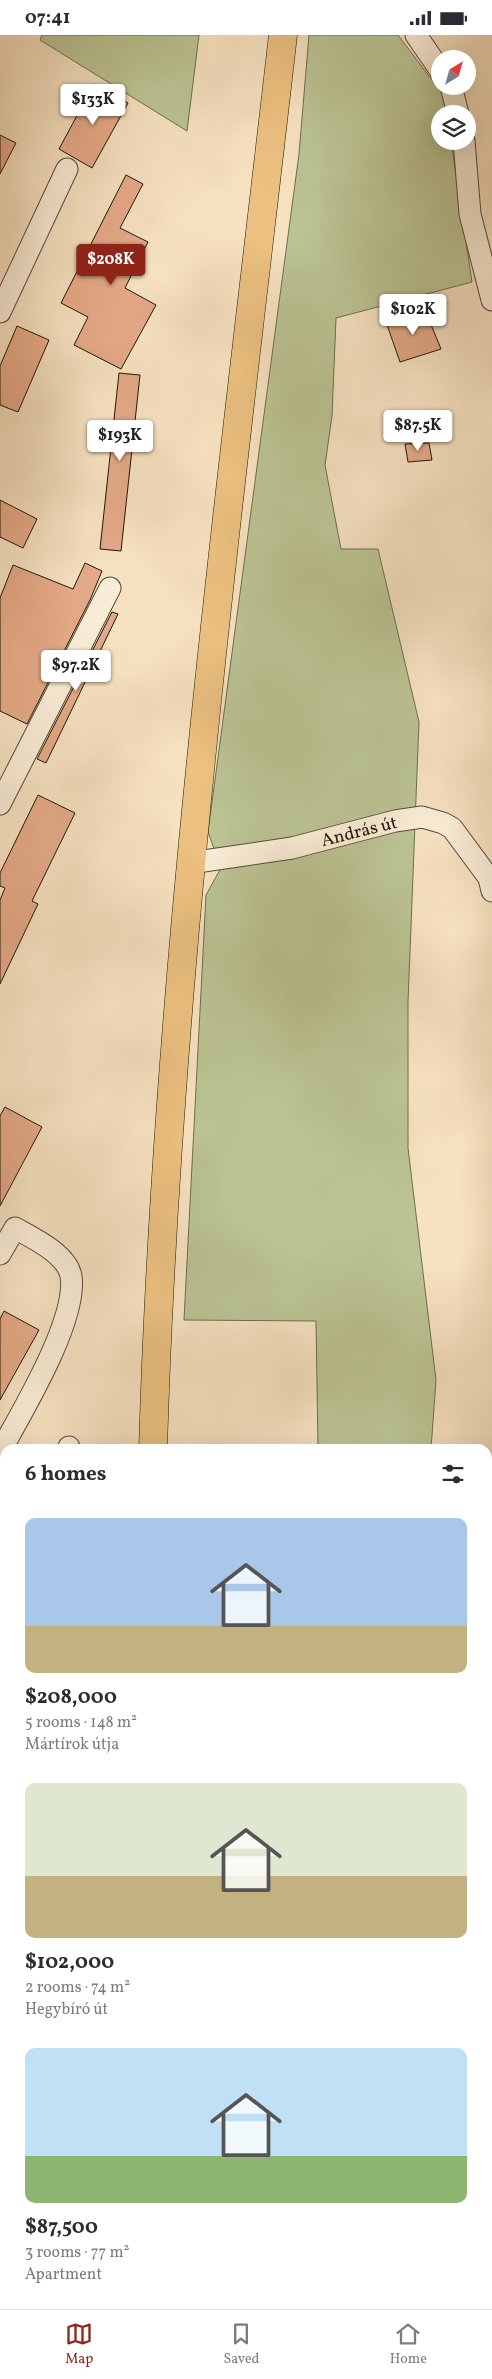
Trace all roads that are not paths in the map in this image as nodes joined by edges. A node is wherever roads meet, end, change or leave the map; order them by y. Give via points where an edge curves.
1 (282, 35) edge
2 (416, 35) edge
3 (431, 57) edge
4 (465, 150) edge
5 (67, 169) dead end
6 (492, 301) edge
7 (0, 312) edge
8 (110, 588) dead end
9 (0, 805) edge
10 (190, 863) junction
11 (492, 891) edge
12 (0, 1254) edge
13 (4, 1444) edge
14 (153, 1444) edge

1 - 10 main road
2 - 3 street
4 - 6 street via 470,215
5 - 7 street
8 - 9 street
10 - 11 street, András út via 292,848 422,817 452,828 489,878
10 - 14 main road via 166,1153
12 - 13 street via 15,1228 58,1254 71,1275 69,1301 56,1346

